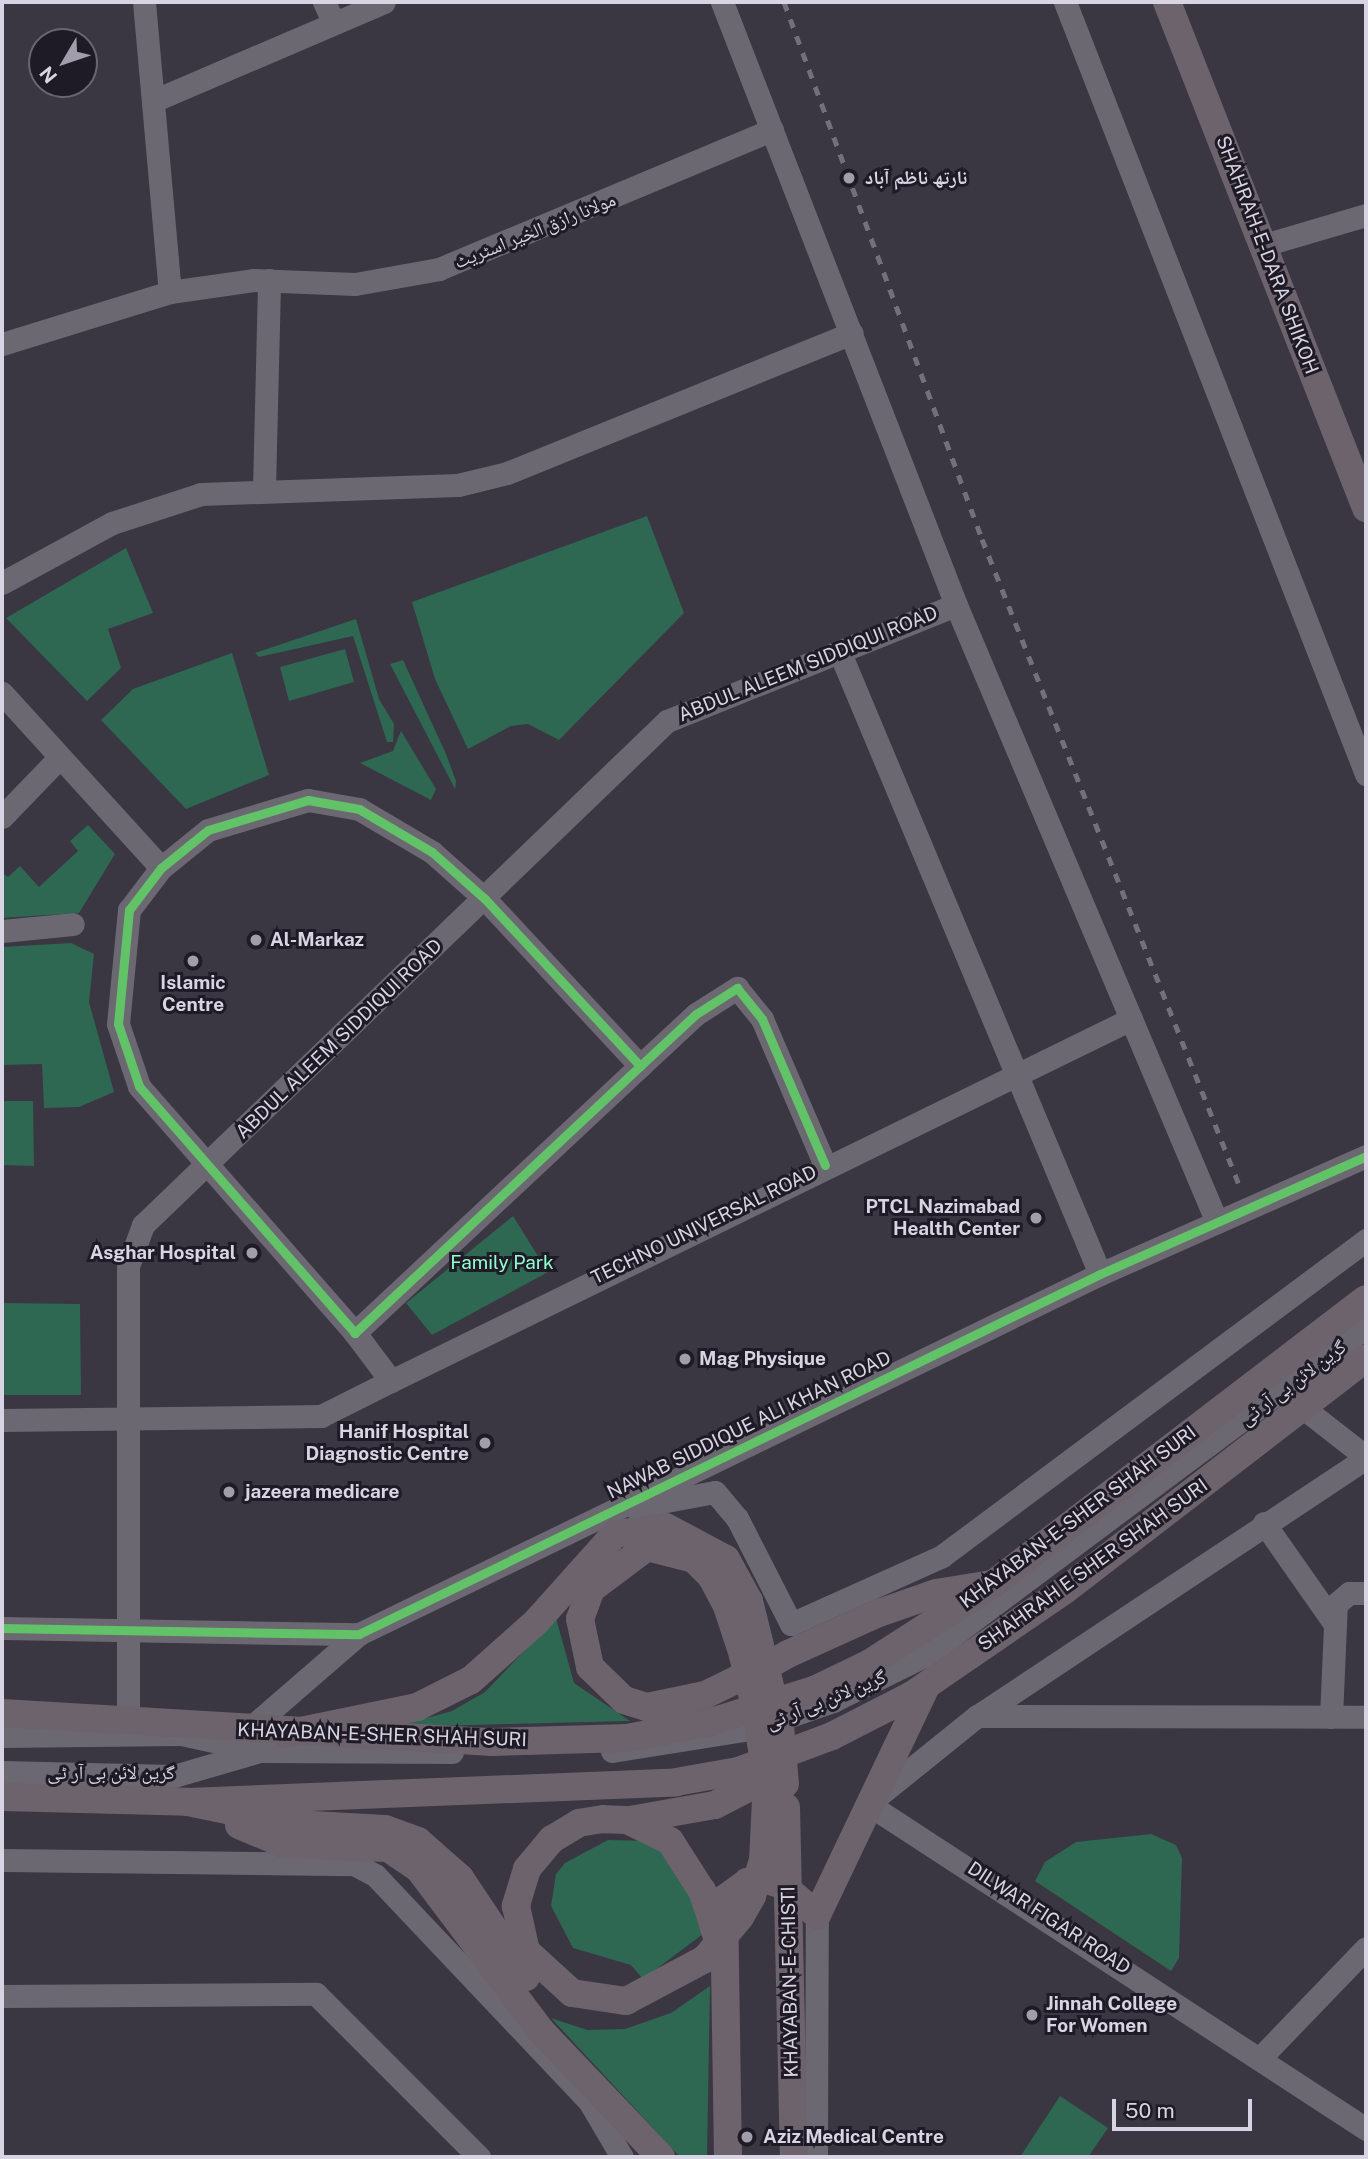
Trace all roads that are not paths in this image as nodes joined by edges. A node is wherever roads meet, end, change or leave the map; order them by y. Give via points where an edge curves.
1 (144, 2) edge
2 (324, 2) edge
3 (384, 2) edge
4 (722, 2) edge
5 (1065, 2) edge
6 (1167, 2) edge
7 (334, 23) junction
8 (153, 101) junction
9 (772, 130) junction
10 (1366, 215) edge
11 (1264, 245) junction
12 (269, 279) junction
13 (170, 292) junction
14 (852, 333) junction
15 (2, 344) edge
16 (264, 489) junction
17 (1366, 508) edge
18 (2, 583) edge
19 (956, 605) junction
20 (840, 653) junction
21 (2, 693) edge
22 (60, 757) junction
23 (1366, 774) edge
24 (2, 817) edge
25 (161, 868) junction
26 (485, 899) junction
27 (73, 924) dead end
28 (2, 931) edge
29 (1131, 1019) junction
30 (640, 1066) junction
31 (1016, 1073) junction
32 (1366, 1156) edge
33 (825, 1165) junction
34 (204, 1167) junction
35 (1216, 1220) junction
36 (1366, 1240) edge
37 (1100, 1274) junction
38 (1360, 1313) edge
39 (355, 1333) junction
40 (1366, 1358) edge
41 (391, 1381) junction
42 (1302, 1407) junction
43 (2, 1420) edge
44 (131, 1420) junction
45 (1366, 1457) edge
46 (624, 1505) junction
47 (1264, 1523) junction
48 (993, 1584) junction
49 (1366, 1592) edge
50 (1334, 1623) junction
51 (791, 1624) junction
52 (128, 1626) junction
53 (2, 1628) edge
54 (359, 1634) junction
55 (761, 1669) junction
56 (926, 1685) junction
57 (2, 1713) edge
58 (977, 1716) junction
59 (1331, 1717) junction
60 (1366, 1717) edge
61 (128, 1719) junction
62 (286, 1734) junction
63 (2, 1736) edge
64 (253, 1741) junction
65 (804, 1748) junction
66 (2, 1772) edge
67 (2, 1797) edge
68 (188, 1802) junction
69 (868, 1804) junction
70 (786, 1807) junction
71 (627, 1821) junction
72 (2, 1860) edge
73 (817, 1915) junction
74 (1366, 1948) edge
75 (722, 1954) junction
76 (2, 1996) edge
77 (1261, 2057) junction
78 (1366, 2129) edge
79 (479, 2157) edge
80 (622, 2157) edge
81 (661, 2157) edge
82 (728, 2157) edge
83 (794, 2157) edge
84 (816, 2157) edge

1 - 8 street
2 - 7 street
3 - 7 street
4 - 9 street
5 - 23 street
6 - 11 main road, SHAHRAH-E-DARA SHIKOH
7 - 8 street
8 - 13 street
9 - 12 street, مولانا رازق الخیر اسٹریٹ via 439,269 355,284
9 - 14 street
10 - 11 street
11 - 17 main road, SHAHRAH-E-DARA SHIKOH
12 - 13 street, مولانا رازق الخیر اسٹریٹ
12 - 16 street
13 - 15 street, مولانا رازق الخیر اسٹریٹ
14 - 16 street via 507,473 458,485
14 - 19 street
16 - 18 street via 201,494 112,523
19 - 20 street, ABDUL ALEEM SIDDIQUI ROAD
19 - 29 street
20 - 26 street, ABDUL ALEEM SIDDIQUI ROAD via 667,721
20 - 31 street
21 - 22 street
22 - 24 street
22 - 25 street
25 - 26 street via 208,830 308,800 359,810 396,826
25 - 34 street via 129,910 118,1024 139,1086
26 - 30 street
26 - 34 street, ABDUL ALEEM SIDDIQUI ROAD
27 - 28 street
29 - 31 street, TECHNO UNIVERSAL ROAD
29 - 35 street
30 - 33 street via 696,1014 737,988 762,1019
30 - 39 street
31 - 33 street, TECHNO UNIVERSAL ROAD
31 - 37 street
32 - 35 street, NAWAB SIDDIQUE ALI KHAN ROAD
33 - 41 street, TECHNO UNIVERSAL ROAD
34 - 39 street
34 - 44 street, ABDUL ALEEM SIDDIQUI ROAD via 133,1242
35 - 37 street, NAWAB SIDDIQUE ALI KHAN ROAD
36 - 51 street via 942,1556
37 - 46 street, NAWAB SIDDIQUE ALI KHAN ROAD
38 - 48 main road, KHAYABAN-E-SHER SHAH SURI
38 - 64 street, گرین لائن بی آر ٹی via 968,1627 833,1702 722,1737 628,1751
39 - 41 street
40 - 42 main road, SHAHRAH E SHER SHAH SURI
41 - 44 street, TECHNO UNIVERSAL ROAD via 321,1416
42 - 45 street
42 - 56 main road, SHAHRAH E SHER SHAH SURI via 1065,1590
43 - 44 street, TECHNO UNIVERSAL ROAD
44 - 52 street, ABDUL ALEEM SIDDIQUI ROAD
45 - 47 street
46 - 51 street via 645,1508 715,1492 737,1518
46 - 54 street, NAWAB SIDDIQUE ALI KHAN ROAD
47 - 50 street
47 - 58 street
48 - 55 main road via 936,1593 879,1613
48 - 62 main road, KHAYABAN-E-SHER SHAH SURI via 870,1663 814,1690 668,1732 492,1742
49 - 50 street via 1349,1593 1336,1604
50 - 59 street
51 - 55 street
52 - 53 street, NAWAB SIDDIQUE ALI KHAN ROAD
52 - 54 street, NAWAB SIDDIQUE ALI KHAN ROAD
52 - 61 street, ABDUL ALEEM SIDDIQUI ROAD
54 - 64 street
55 - 71 main road via 705,1695 648,1707 606,1686 590,1668 580,1619 590,1589 647,1548 694,1559 727,1606 767,1779 763,1861 740,1917 705,1959 626,2001 572,1993 526,1951 516,1906 538,1855 579,1823
56 - 65 main road, SHAHRAH E SHER SHAH SURI
56 - 69 main road
57 - 61 main road, KHAYABAN-E-SHER SHAH SURI
58 - 59 street
58 - 69 street
59 - 60 street
61 - 64 main road, KHAYABAN-E-SHER SHAH SURI
62 - 64 main road, KHAYABAN-E-SHER SHAH SURI
62 - 70 main road via 417,1707 471,1680 536,1622 615,1534 666,1527 726,1559 763,1644 780,1726
63 - 64 street, گرین لائن بی آر ٹی via 181,1734
64 - 66 street, گرین لائن بی آر ٹی via 174,1776
65 - 68 main road via 738,1771 676,1782
65 - 71 main road via 773,1777 740,1794
67 - 68 main road
68 - 70 main road via 294,1824 385,1829 418,1841 460,1878 538,1993 568,2011 605,2018 655,2008 736,1949 778,1874
68 - 81 main road via 284,1844 388,1848 419,1869 541,2031
69 - 73 main road
69 - 77 street, DILWAR FIGAR ROAD
70 - 83 main road, KHAYABAN-E-CHISTI
71 - 75 main road via 670,1841 690,1866
72 - 80 street via 354,1864 375,1875 589,2101
73 - 75 main road via 782,1885 747,1882 724,1899
73 - 84 street
74 - 77 street
75 - 82 main road
76 - 79 street via 316,1994
77 - 78 street, DILWAR FIGAR ROAD

